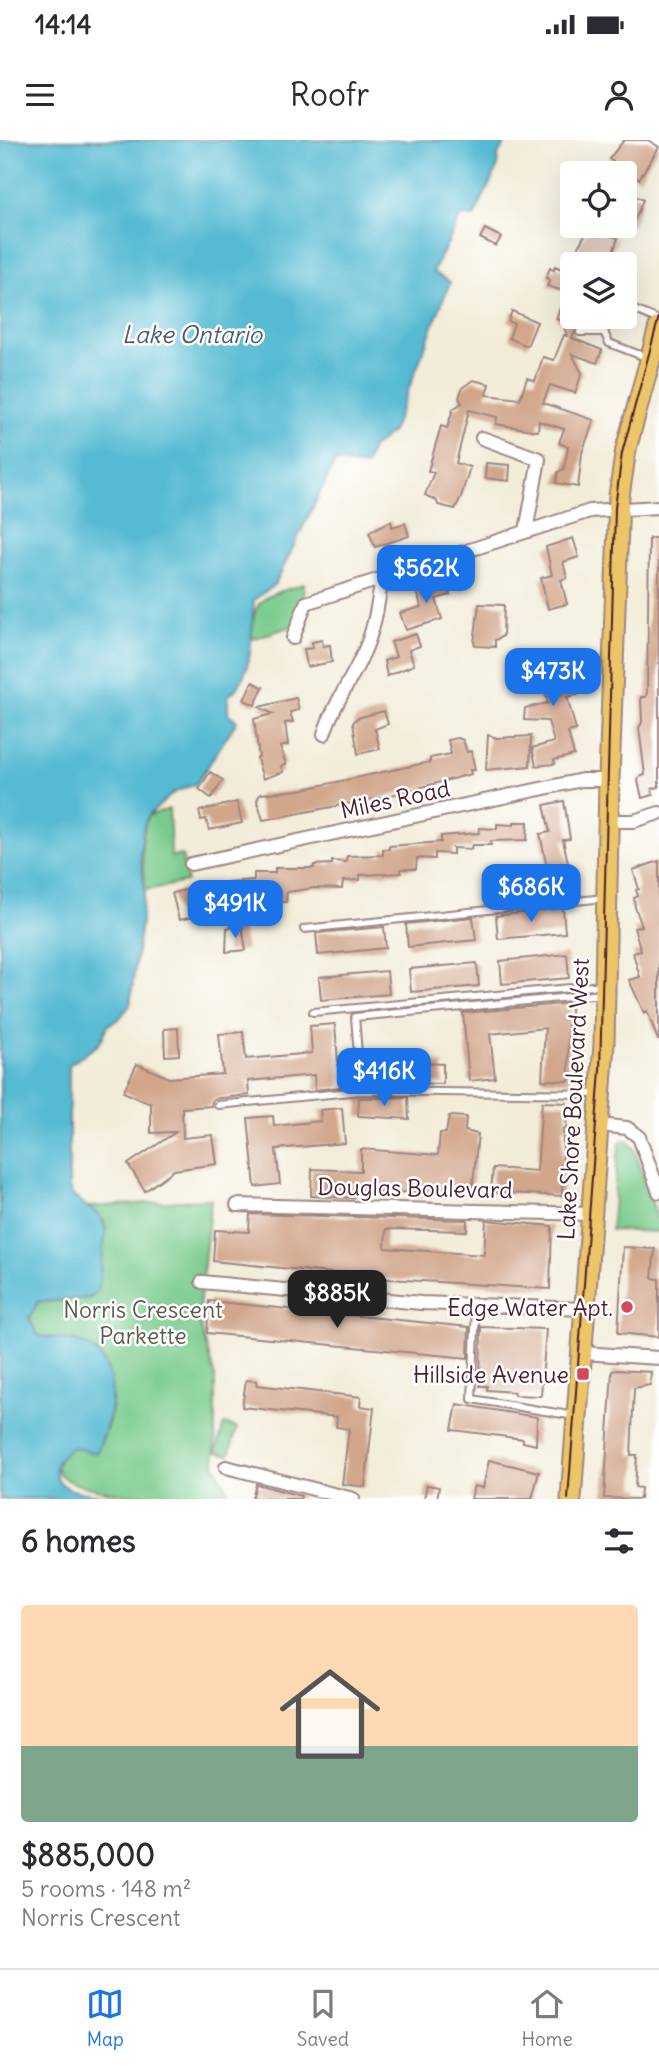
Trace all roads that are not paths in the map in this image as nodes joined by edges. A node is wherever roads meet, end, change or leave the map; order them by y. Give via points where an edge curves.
1 (637, 311) edge
2 (659, 320) edge
3 (659, 327) edge
4 (605, 329) edge
5 (580, 332) dead end
6 (604, 332) junction
7 (650, 358) junction
8 (482, 438) dead end
9 (659, 507) edge
10 (618, 508) junction
11 (526, 531) junction
12 (382, 578) junction
13 (293, 638) dead end
14 (324, 734) dead end
15 (609, 780) junction
16 (659, 813) edge
17 (608, 821) junction
18 (191, 864) dead end
19 (607, 898) junction
20 (304, 929) dead end
21 (605, 989) junction
22 (313, 1012) dead end
23 (362, 1091) junction
24 (601, 1094) junction
25 (218, 1105) dead end
26 (599, 1125) junction
27 (659, 1192) edge
28 (237, 1205) dead end
29 (592, 1214) junction
30 (202, 1282) dead end
31 (476, 1306) junction
32 (585, 1310) junction
33 (582, 1353) junction
34 (659, 1358) edge
35 (577, 1416) junction
36 (226, 1467) dead end
37 (353, 1499) edge
38 (571, 1499) edge

1 - 2 lane
3 - 7 main road, Lake Shore Boulevard West
4 - 6 lane
5 - 6 lane
6 - 7 lane via 609,344
7 - 10 main road, Lake Shore Boulevard West via 625,458
8 - 11 street via 539,459
9 - 10 street
10 - 11 street via 590,511
10 - 15 main road, Lake Shore Boulevard West
11 - 12 street
12 - 13 street via 306,603
12 - 14 street via 363,656 331,711
15 - 17 main road, Lake Shore Boulevard West
15 - 18 street, Miles Road via 582,780
16 - 17 street via 634,821
17 - 19 main road, Lake Shore Boulevard West
19 - 20 lane
19 - 21 main road, Lake Shore Boulevard West
21 - 22 lane
21 - 23 lane via 355,1017
21 - 24 main road, Lake Shore Boulevard West
23 - 24 lane
23 - 25 lane
24 - 26 main road, Lake Shore Boulevard West
26 - 27 street via 627,1128 639,1137
26 - 29 main road, Lake Shore Boulevard West
28 - 29 street, Douglas Boulevard
29 - 32 main road, Lake Shore Boulevard West
30 - 31 street
31 - 32 street
31 - 35 lane via 472,1399
32 - 33 main road, Lake Shore Boulevard West
33 - 34 street
33 - 35 main road, Lake Shore Boulevard West
35 - 38 main road, Lake Shore Boulevard West
36 - 37 street

